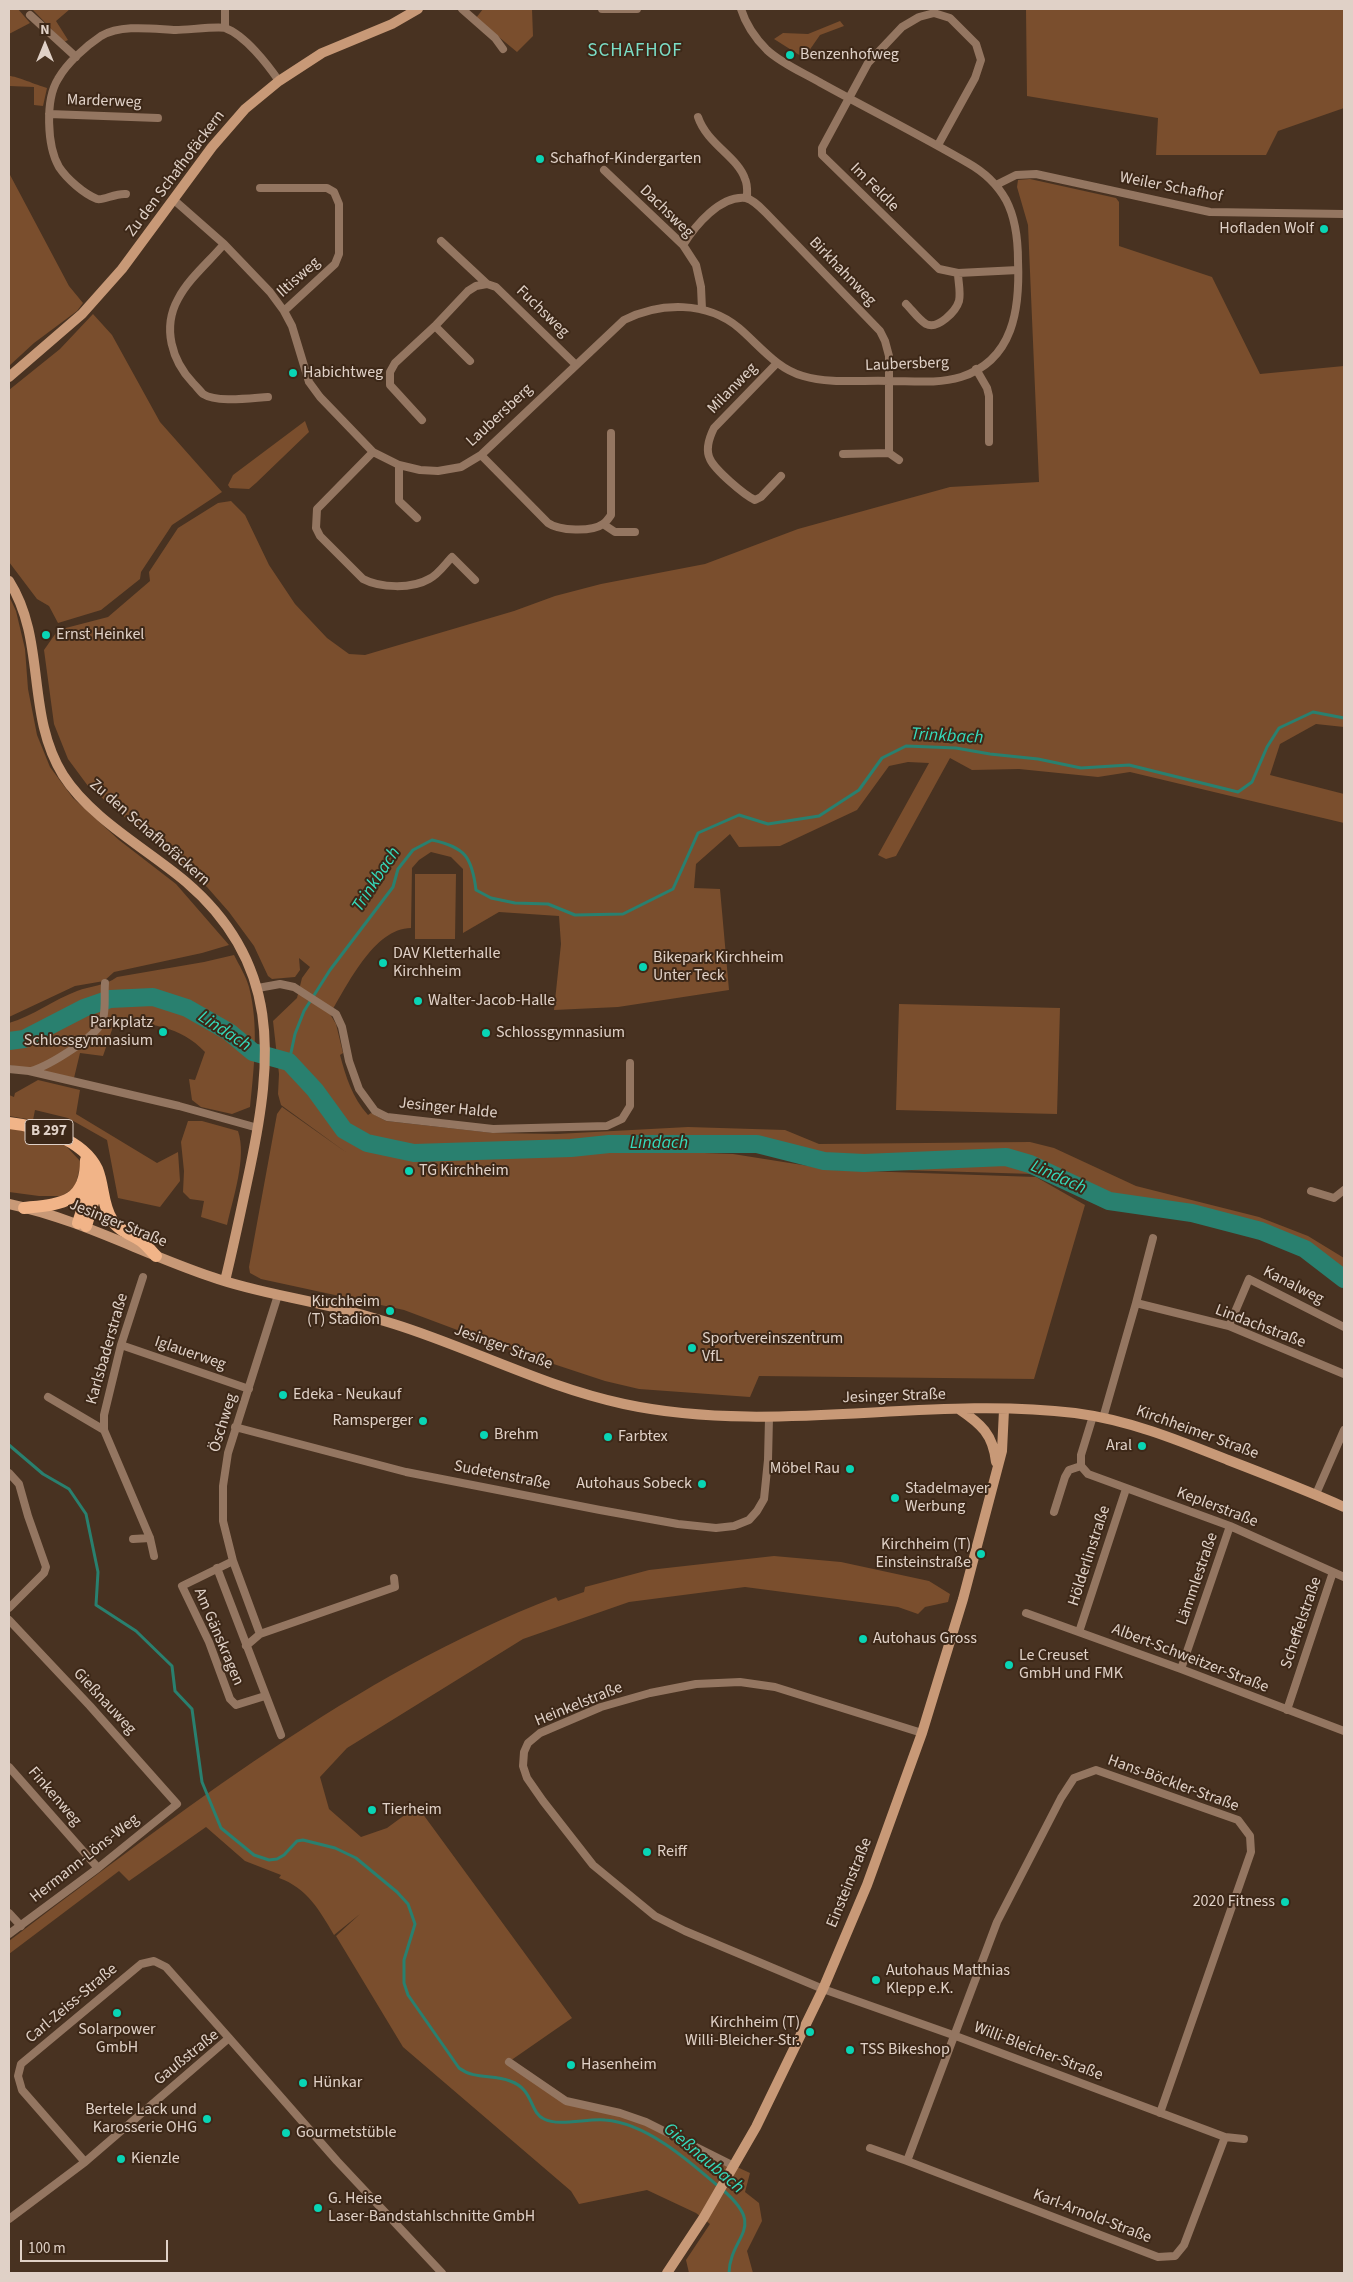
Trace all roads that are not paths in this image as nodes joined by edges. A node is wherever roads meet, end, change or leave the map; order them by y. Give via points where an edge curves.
1 (225, 9) edge
2 (418, 9) edge
3 (462, 9) edge
4 (602, 9) edge
5 (637, 9) edge
6 (741, 9) edge
7 (943, 12) edge
8 (30, 15) dead end
9 (225, 28) junction
10 (504, 49) dead end
11 (76, 57) junction
12 (279, 81) junction
13 (848, 98) junction
14 (49, 114) junction
15 (698, 117) dead end
16 (158, 118) dead end
17 (938, 145) junction
18 (604, 170) dead end
19 (996, 185) junction
20 (260, 188) dead end
21 (126, 194) dead end
22 (747, 198) junction
23 (174, 200) junction
24 (1344, 214) edge
25 (441, 241) dead end
26 (224, 244) junction
27 (683, 245) junction
28 (1018, 270) junction
29 (958, 273) junction
30 (488, 284) junction
31 (906, 304) dead end
32 (702, 309) junction
33 (284, 311) junction
34 (435, 326) junction
35 (470, 361) dead end
36 (777, 363) junction
37 (575, 364) junction
38 (976, 369) junction
39 (9, 376) edge
40 (889, 380) junction
41 (268, 397) dead end
42 (422, 420) dead end
43 (611, 434) dead end
44 (990, 442) dead end
45 (372, 452) junction
46 (888, 453) junction
47 (843, 454) dead end
48 (481, 455) junction
49 (899, 460) dead end
50 (399, 465) junction
51 (781, 476) dead end
52 (417, 518) dead end
53 (603, 524) junction
54 (635, 532) dead end
55 (475, 580) dead end
56 (9, 582) edge
57 (105, 986) dead end
58 (258, 988) junction
59 (630, 1063) dead end
60 (9, 1070) edge
61 (29, 1071) junction
62 (9, 1123) edge
63 (258, 1128) junction
64 (85, 1157) junction
65 (97, 1169) junction
66 (1344, 1190) edge
67 (1311, 1191) dead end
68 (9, 1204) edge
69 (24, 1208) junction
70 (82, 1225) junction
71 (1153, 1238) dead end
72 (156, 1256) junction
73 (143, 1277) dead end
74 (225, 1282) junction
75 (278, 1295) junction
76 (1136, 1303) junction
77 (1228, 1326) junction
78 (1344, 1327) edge
79 (121, 1344) junction
80 (1344, 1374) edge
81 (248, 1389) junction
82 (48, 1397) dead end
83 (959, 1409) junction
84 (1004, 1410) junction
85 (1098, 1417) junction
86 (768, 1418) junction
87 (235, 1427) junction
88 (104, 1430) junction
89 (1344, 1430) edge
90 (1081, 1466) junction
91 (9, 1473) edge
92 (996, 1476) junction
93 (1126, 1489) junction
94 (1316, 1494) junction
95 (1344, 1507) edge
96 (1054, 1512) dead end
97 (1230, 1526) junction
98 (150, 1538) junction
99 (133, 1539) dead end
100 (154, 1556) dead end
101 (233, 1561) junction
102 (217, 1568) junction
103 (1333, 1572) junction
104 (1344, 1577) edge
105 (394, 1578) dead end
106 (9, 1608) edge
107 (1026, 1613) dead end
108 (9, 1620) edge
109 (1080, 1632) junction
110 (260, 1634) junction
111 (246, 1646) junction
112 (1182, 1669) junction
113 (264, 1696) junction
114 (1287, 1710) junction
115 (1344, 1730) edge
116 (922, 1732) junction
117 (280, 1735) dead end
118 (9, 1767) edge
119 (177, 1804) joint
120 (98, 1868) junction
121 (9, 1913) edge
122 (21, 1926) junction
123 (9, 1934) edge
124 (822, 1989) junction
125 (953, 2035) junction
126 (229, 2038) junction
127 (509, 2062) dead end
128 (1160, 2113) junction
129 (1225, 2137) junction
130 (1244, 2140) dead end
131 (870, 2148) dead end
132 (907, 2161) junction
133 (84, 2162) junction
134 (732, 2171) junction
135 (9, 2219) edge
136 (442, 2273) edge
137 (666, 2273) edge

1 - 9 street
2 - 12 street, Zu den Schafhofäckern via 392,24 322,53
3 - 10 street
4 - 5 street
6 - 13 street, Laubersberg via 756,39 769,52
7 - 13 street via 919,17 902,27 868,63
7 - 17 street via 976,44 981,60 975,78
8 - 11 street
9 - 11 street, Marderweg via 123,29 102,36
9 - 12 street via 250,45
11 - 14 street, Marderweg via 58,78
12 - 23 street, Zu den Schafhofäckern via 245,109 212,147
13 - 17 street, Laubersberg
13 - 29 street, Im Feldle via 822,148 822,155 932,265
14 - 16 street, Marderweg
14 - 21 street, Marderweg via 51,142 60,168 98,200 116,193
15 - 22 street via 702,130 741,170 746,179
17 - 19 street, Laubersberg
18 - 27 street, Dachsweg
19 - 24 street, Weiler Schafhof via 1016,175 1036,174 1210,212
19 - 28 street, Laubersberg via 1013,215
20 - 33 street, Iltisweg via 327,188 334,192 339,204 339,254 334,264
22 - 27 street via 723,203 698,224
22 - 40 street, Birkhahnweg via 755,202 880,331 888,348
23 - 26 street, Laubersberg
23 - 39 street, Zu den Schafhofäckern via 122,270 82,314
25 - 30 street, Fuchsweg
26 - 33 street, Laubersberg
26 - 41 street via 177,300 170,322 171,346 182,371 204,394 217,399
27 - 32 street, Dachsweg via 696,265
28 - 29 street, Im Feldle
28 - 38 street, Laubersberg via 1018,302 1010,330 994,356
29 - 31 street via 958,304 937,324 924,323
30 - 34 street via 468,291
30 - 37 street, Fuchsweg via 496,286
32 - 36 street, Laubersberg via 737,326
32 - 37 street, Laubersberg via 667,307 632,316
33 - 45 street, Laubersberg via 292,326 309,382
34 - 35 street
34 - 42 street via 394,363 388,379
36 - 40 street, Laubersberg via 803,376 832,381
36 - 51 street, Milanweg via 714,428 708,448 715,466 747,497 755,500 761,497
37 - 48 street, Laubersberg
38 - 40 street, Laubersberg via 961,377 930,381
38 - 44 street via 989,396
40 - 46 street, Birkhahnweg
43 - 53 street via 611,515
45 - 50 street, Laubersberg
45 - 55 street via 317,509 316,528 320,536 362,579 370,582 391,586 430,579 452,557
46 - 47 street
46 - 49 street
48 - 50 street, Laubersberg via 461,467 438,471
48 - 53 street via 556,529 592,528
50 - 52 street via 399,500
53 - 54 street via 615,532
56 - 58 street, Zu den Schafhofäckern via 27,618 48,746 65,777 118,830 187,883 206,902 243,952
57 - 61 street via 103,1020 95,1031 43,1068
58 - 59 street, Jesinger Halde via 280,984 294,987 336,1014 353,1073 367,1102 376,1111 399,1119 493,1129 607,1126 622,1119 630,1106
58 - 63 street, Zu den Schafhofäckern via 265,1028 265,1074
60 - 61 street
61 - 63 street
62 - 64 main road, B 297 via 55,1134 74,1145
63 - 74 street, Zu den Schafhofäckern
64 - 65 main road, B 297
64 - 69 main road, B 297 via 85,1179 76,1194 52,1205
64 - 70 main road, B 297 via 91,1179
65 - 70 main road via 96,1196
65 - 72 main road, B 297 via 108,1213 115,1225 142,1242
66 - 67 street via 1334,1198
68 - 69 street, Jesinger Straße
69 - 70 street, Jesinger Straße
70 - 72 street, Jesinger Straße
71 - 76 street
72 - 74 street, Jesinger Straße
73 - 79 street, Karlsbaderstraße
74 - 75 street, Jesinger Straße
75 - 81 street, Öschweg
75 - 86 street, Jesinger Straße via 397,1325 593,1397 664,1412
76 - 77 street, Lindachstraße
76 - 85 street
77 - 78 street, Kanalweg via 1249,1279
77 - 80 street, Lindachstraße
79 - 81 street, Iglauerweg
79 - 88 street, Karlsbaderstraße via 104,1415
81 - 87 street, Öschweg
82 - 88 street, Karlsbaderstraße
83 - 84 street, Jesinger Straße
83 - 86 street, Jesinger Straße
83 - 92 street, Einsteinstraße via 978,1422 995,1446
84 - 85 street, Kirchheimer Straße
84 - 92 street, Einsteinstraße via 1002,1450
85 - 90 street via 1081,1454
85 - 94 street, Kirchheimer Straße via 1158,1432
86 - 87 street, Sudetenstraße via 764,1498 749,1520 716,1528 617,1513 406,1472
87 - 101 street, Öschweg via 223,1486 224,1521
88 - 98 street, Karlsbaderstraße
89 - 94 street
90 - 93 street, Keplerstraße via 1088,1474
90 - 96 street via 1069,1470
91 - 106 street via 19,1484 46,1567 44,1573
92 - 116 street, Einsteinstraße
93 - 97 street, Keplerstraße
93 - 109 street, Hölderlinstraße
94 - 95 street, Kirchheimer Straße
97 - 103 street, Keplerstraße
97 - 112 street, Lämmlestraße
98 - 99 street
98 - 100 street, Karlsbaderstraße
101 - 102 street
101 - 110 street, Öschweg
102 - 111 street
102 - 113 street, Am Gänskragen via 182,1586 209,1642 230,1699 236,1705
103 - 104 street, Keplerstraße
103 - 114 street, Scheffelstraße
105 - 110 street via 395,1587
107 - 109 street, Albert-Schweitzer-Straße
108 - 119 street, Gießnauweg
109 - 112 street, Albert-Schweitzer-Straße
110 - 111 street
111 - 113 street
112 - 114 street, Albert-Schweitzer-Straße
113 - 117 street
114 - 115 street, Albert-Schweitzer-Straße
116 - 124 street, Einsteinstraße via 867,1885
116 - 124 street, Heinkelstraße via 775,1687 721,1682 650,1693 601,1707 540,1733 528,1743 524,1752 523,1766 527,1778 543,1801 593,1864 628,1895 655,1916 685,1931
118 - 120 street, Finkenweg
119 - 120 street, Hermann-Löns-Weg
120 - 122 street, Hermann-Löns-Weg
121 - 122 street
122 - 123 street, Hermann-Löns-Weg
124 - 125 street, Willi-Bleicher-Straße
124 - 134 street, Einsteinstraße via 769,2102
125 - 128 street, Willi-Bleicher-Straße
125 - 128 street, Hans-Böckler-Straße via 997,1922 1074,1778 1096,1770 1238,1820 1250,1836 1251,1852
125 - 132 street
126 - 133 street, Gaußstraße
126 - 133 street, Carl-Zeiss-Straße via 166,1967 154,1961 142,1964 28,2058 18,2076 22,2090
126 - 136 street, Gaußstraße via 337,2161
127 - 134 street via 566,2101 646,2122
128 - 129 street, Willi-Bleicher-Straße
129 - 130 street, Willi-Bleicher-Straße
129 - 132 street, Karl-Arnold-Straße via 1184,2246 1175,2256 1158,2257
131 - 132 street, Karl-Arnold-Straße
133 - 135 street, Gaußstraße
134 - 137 street, Einsteinstraße

